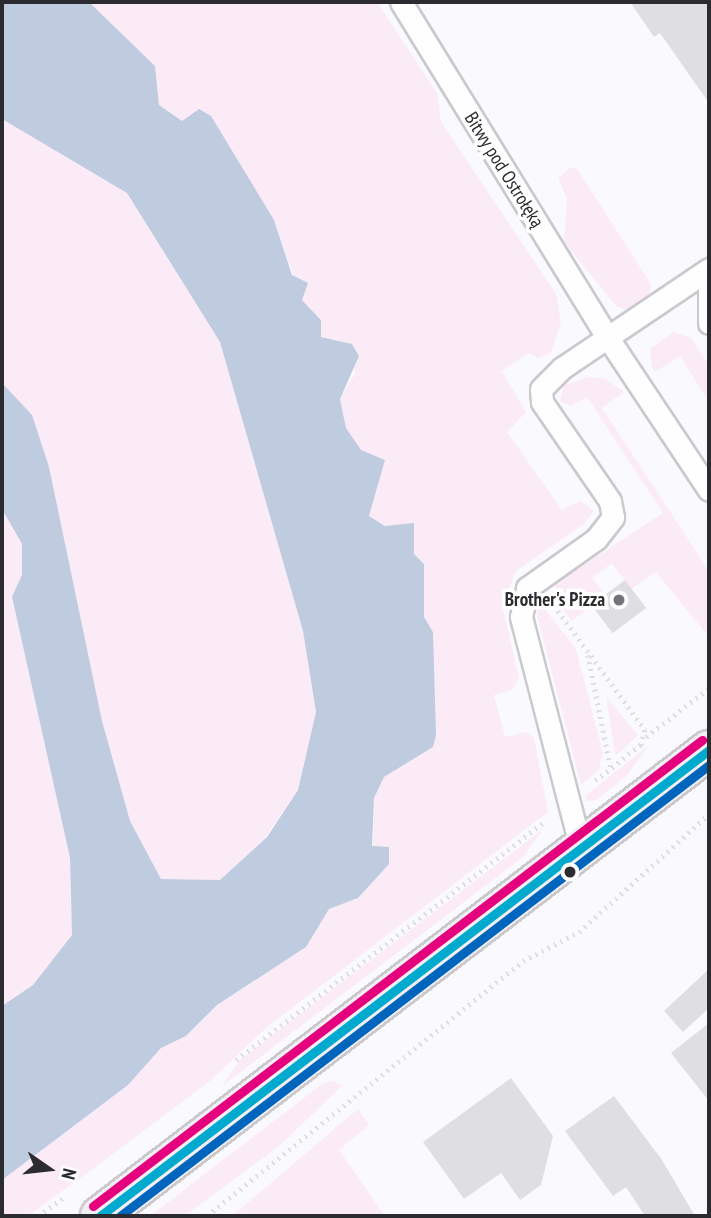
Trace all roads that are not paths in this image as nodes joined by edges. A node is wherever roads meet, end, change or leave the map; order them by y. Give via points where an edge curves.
1 (401, 2) edge
2 (709, 269) edge
3 (709, 288) edge
4 (709, 323) edge
5 (608, 338) junction
6 (709, 490) edge
7 (709, 750) edge
8 (580, 849) junction
9 (88, 1203) edge

1 - 5 lane, Bitwy pod Ostrołęką
2 - 5 lane
3 - 4 lane
5 - 6 lane, Bitwy pod Ostrołęką
5 - 8 lane via 548,378 541,389 542,402 610,501 613,517 596,539 527,588 521,617
7 - 8 main road
8 - 9 main road

